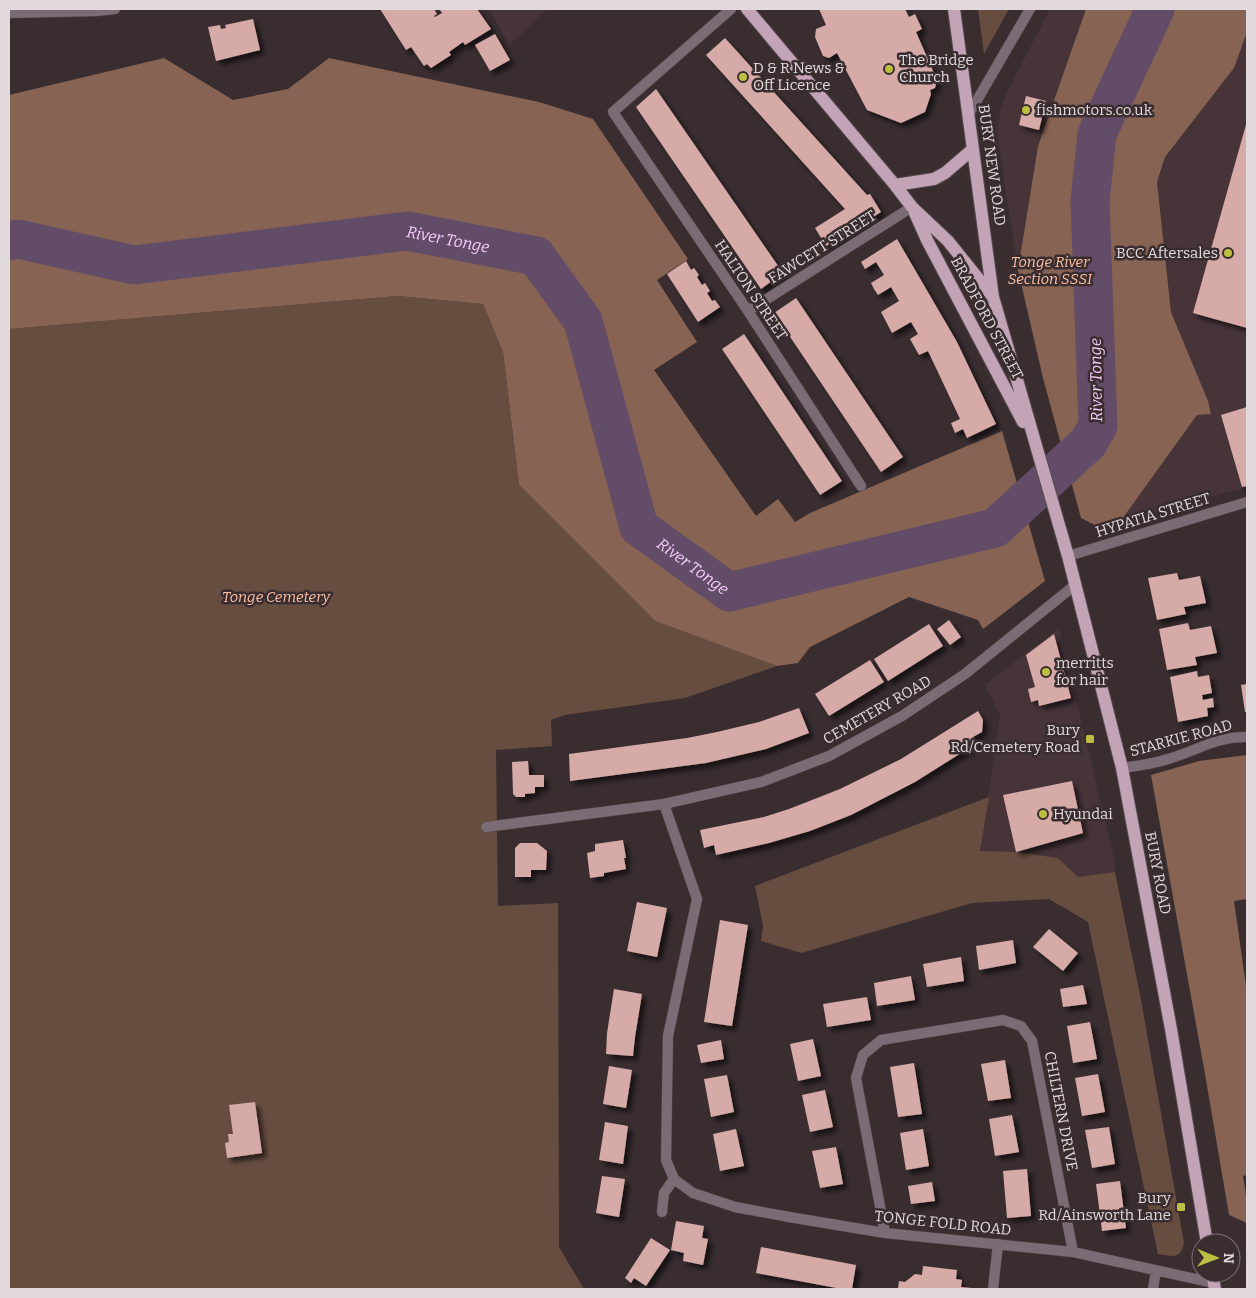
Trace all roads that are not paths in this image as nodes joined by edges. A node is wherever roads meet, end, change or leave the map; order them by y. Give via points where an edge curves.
1 (115, 9) edge
2 (731, 9) edge
3 (747, 9) edge
4 (954, 9) edge
5 (1030, 9) edge
6 (9, 13) edge
7 (969, 114) junction
8 (973, 149) junction
9 (895, 185) junction
10 (912, 208) junction
11 (993, 296) junction
12 (748, 311) junction
13 (1035, 444) junction
14 (861, 486) dead end
15 (1247, 502) edge
16 (1068, 556) junction
17 (1075, 585) junction
18 (1247, 737) edge
19 (1122, 768) junction
20 (664, 804) junction
21 (486, 827) dead end
22 (674, 1179) junction
23 (662, 1212) dead end
24 (885, 1233) junction
25 (1205, 1233) edge
26 (998, 1244) junction
27 (1073, 1252) junction
28 (1156, 1270) junction
29 (1191, 1277) edge
30 (993, 1289) edge
31 (1153, 1289) edge

1 - 6 street
2 - 12 street, HALTON STREET via 613,112
3 - 9 main road, BRADFORD STREET
4 - 7 main road, BURY NEW ROAD
5 - 7 street
7 - 8 main road, BURY NEW ROAD
8 - 9 main road via 945,174 934,179
8 - 11 main road, BURY NEW ROAD
9 - 10 main road, BRADFORD STREET
10 - 11 main road, BRADFORD STREET via 948,241
10 - 12 street, FAWCETT STREET
10 - 13 main road, BRADFORD STREET
11 - 13 main road, BURY NEW ROAD
12 - 14 street, HALTON STREET
13 - 16 main road, BURY ROAD
15 - 16 street, HYPATIA STREET
16 - 17 main road, BURY ROAD
17 - 19 main road, BURY ROAD
17 - 20 street, CEMETERY ROAD via 964,674 867,736 829,756 761,782
18 - 19 street, STARKIE ROAD via 1232,737 1169,759
19 - 25 main road, BURY ROAD
20 - 21 street, CEMETERY ROAD
20 - 22 street via 697,899 668,1036 666,1160
22 - 23 street via 664,1193
22 - 24 street, TONGE FOLD ROAD via 694,1193 735,1207
24 - 26 street, TONGE FOLD ROAD
24 - 27 street, CHILTERN DRIVE via 856,1078 863,1055 881,1040 1003,1020 1021,1026 1032,1041
26 - 27 street, TONGE FOLD ROAD
26 - 30 street
27 - 28 street, TONGE FOLD ROAD
28 - 29 street, TONGE FOLD ROAD
28 - 31 street

